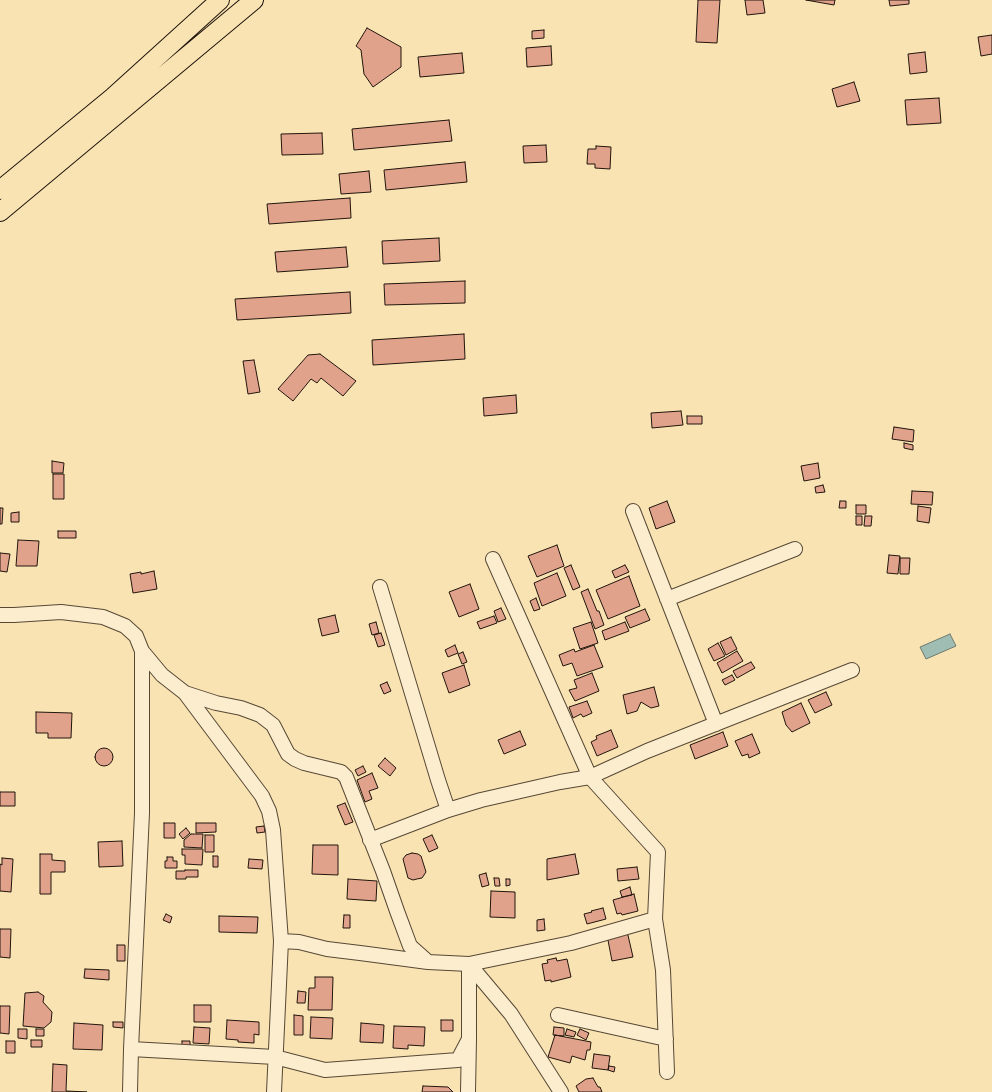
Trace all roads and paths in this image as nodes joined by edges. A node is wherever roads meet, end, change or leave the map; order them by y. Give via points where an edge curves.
1 (220, 0) edge
2 (254, 0) edge
3 (0, 190) edge
4 (0, 212) edge
5 (633, 511) dead end
6 (794, 549) dead end
7 (493, 559) dead end
8 (380, 586) dead end
9 (667, 599) junction
10 (0, 615) edge
11 (142, 651) junction
12 (852, 670) dead end
13 (185, 693) junction
14 (716, 724) junction
15 (590, 777) junction
16 (448, 810) junction
17 (370, 840) junction
18 (654, 919) junction
19 (281, 941) junction
20 (428, 962) junction
21 (469, 964) junction
22 (558, 1015) dead end
23 (469, 1039) junction
24 (666, 1039) junction
25 (131, 1049) junction
26 (275, 1057) junction
27 (667, 1072) dead end
28 (130, 1092) edge
29 (274, 1092) edge
30 (468, 1092) edge
31 (561, 1092) edge

1 - 3 main road via 113,98
2 - 4 main road
5 - 9 street
6 - 9 street
7 - 15 street
8 - 16 street
9 - 14 street
10 - 11 street via 61,612 103,617 126,626 136,636
11 - 13 street via 162,675
11 - 25 street via 142,813
12 - 14 street
13 - 17 street via 260,715 273,725 288,754 295,759 341,772 346,777
13 - 19 street via 262,796 269,811 273,830
14 - 15 street
15 - 16 street via 481,800
15 - 18 street via 658,852
16 - 17 street
17 - 20 street via 410,946
18 - 21 street via 571,943
18 - 24 street via 663,970
19 - 20 street
19 - 26 street
20 - 21 street
21 - 23 street
21 - 31 street via 511,1014
22 - 24 street
23 - 26 street via 458,1060 324,1070
23 - 30 street
24 - 27 street
25 - 26 street
25 - 28 street
26 - 29 street

